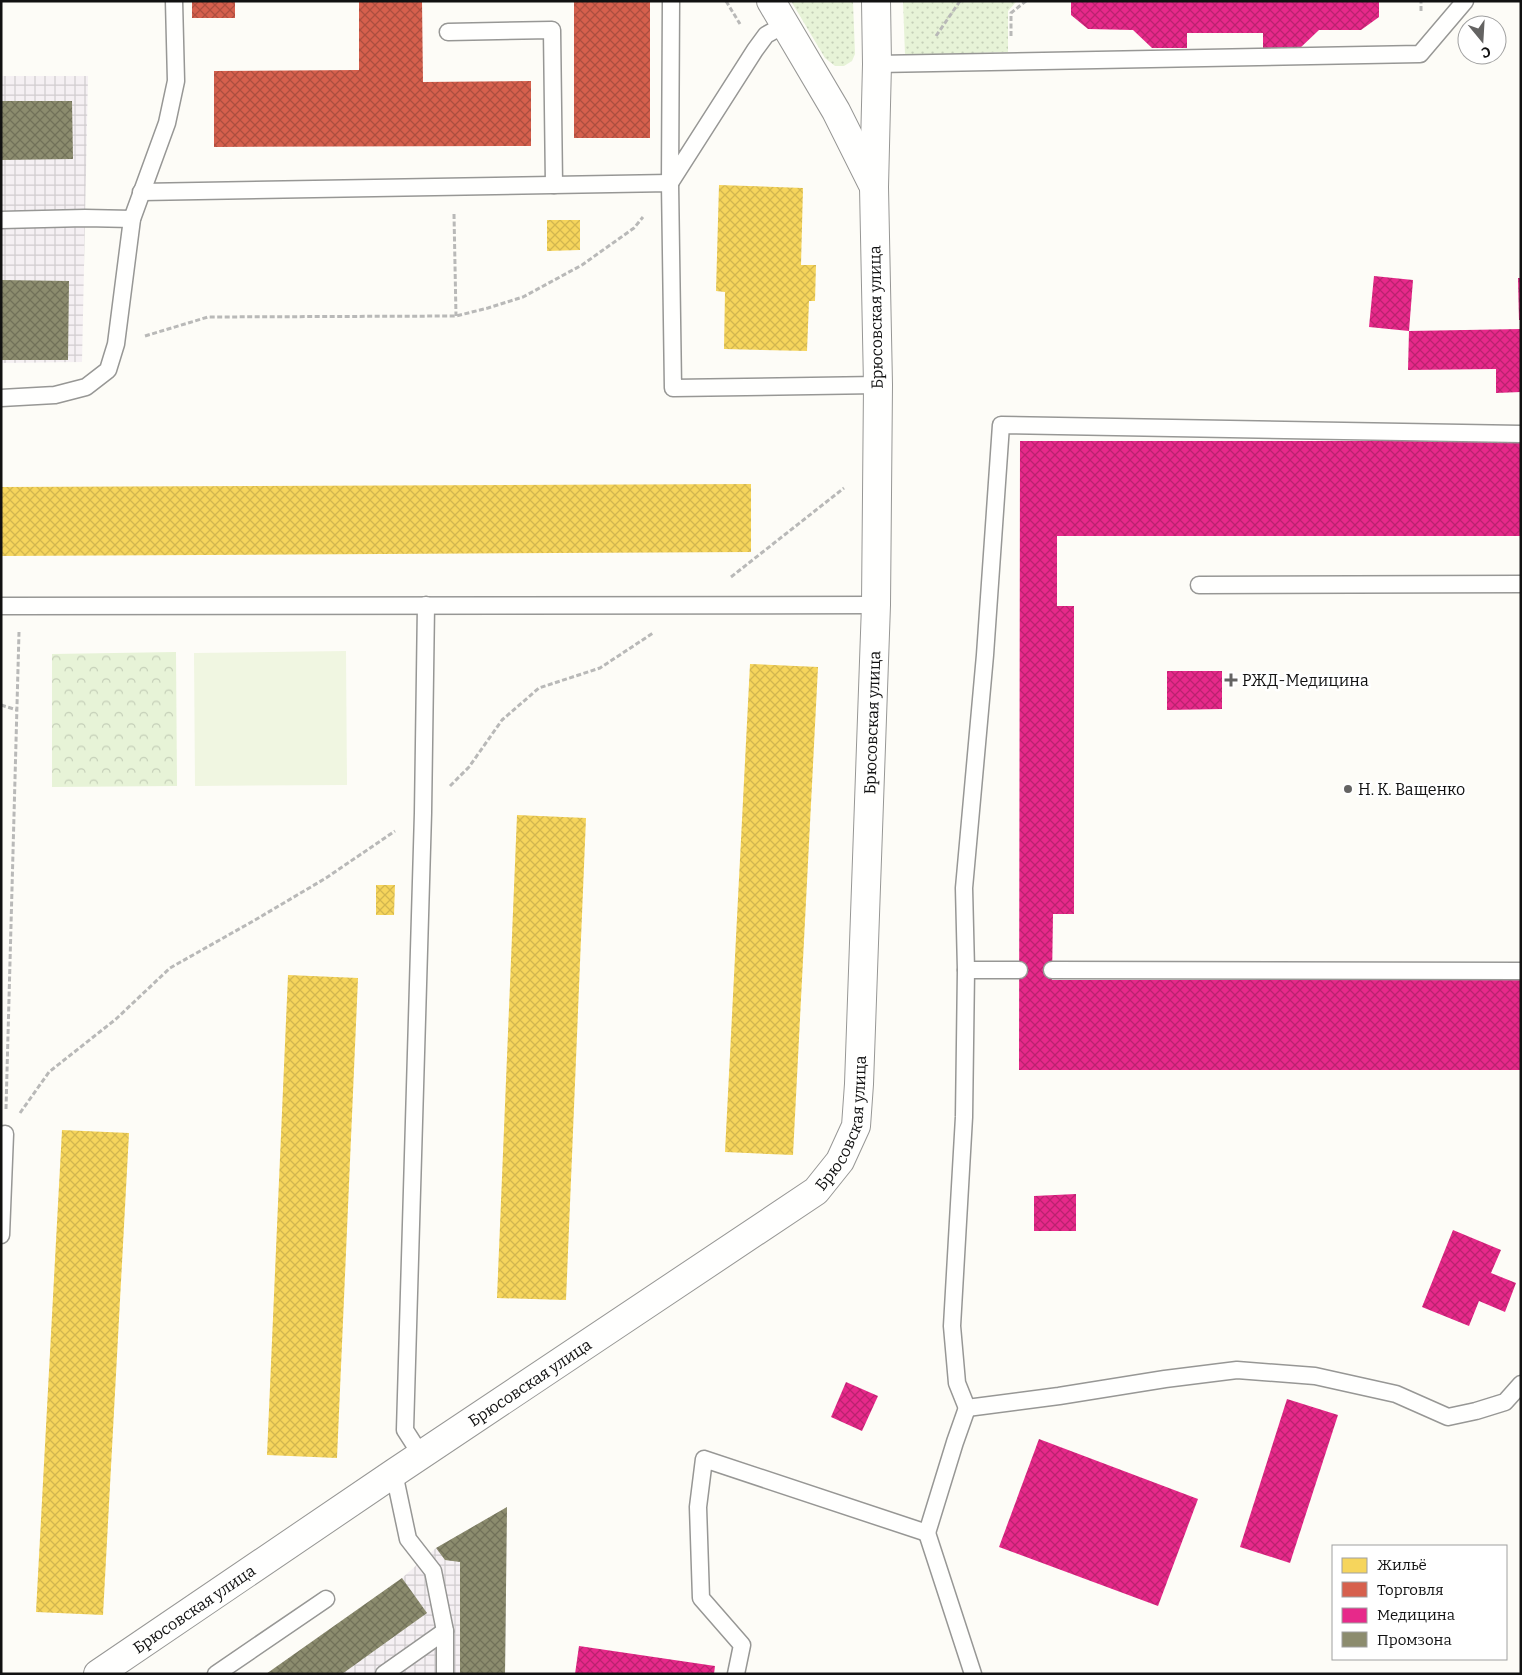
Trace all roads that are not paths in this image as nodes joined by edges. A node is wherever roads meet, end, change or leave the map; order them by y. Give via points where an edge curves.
1 (174, 1) edge
2 (671, 1) edge
3 (771, 1) edge
4 (876, 1) edge
5 (1465, 1) edge
6 (784, 25) junction
7 (448, 32) dead end
8 (877, 64) junction
9 (670, 183) junction
10 (554, 185) junction
11 (874, 187) junction
12 (141, 192) junction
13 (132, 219) junction
14 (1, 220) edge
15 (878, 384) junction
16 (1, 398) edge
17 (1521, 434) edge
18 (1521, 584) edge
19 (1199, 585) dead end
20 (426, 605) junction
21 (876, 605) junction
22 (1, 606) edge
23 (966, 970) junction
24 (1019, 970) dead end
25 (1052, 970) dead end
26 (1521, 970) edge
27 (5, 1134) road end
28 (1, 1235) edge
29 (1521, 1384) edge
30 (967, 1408) junction
31 (421, 1455) junction
32 (394, 1473) junction
33 (928, 1533) junction
34 (326, 1599) dead end
35 (446, 1631) junction
36 (98, 1674) edge
37 (216, 1674) edge
38 (384, 1674) edge
39 (445, 1674) edge
40 (736, 1674) edge
41 (973, 1674) edge

1 - 12 lane via 176,81 167,123
2 - 9 lane
3 - 6 street, Брюсовская улица
4 - 8 street, Брюсовская улица
5 - 8 lane via 1420,54
6 - 9 lane via 766,35 755,50
6 - 11 street, Брюсовская улица via 836,112
7 - 10 lane via 552,30
8 - 11 street, Брюсовская улица
9 - 10 lane
9 - 15 lane via 673,388
10 - 12 lane
11 - 15 street, Брюсовская улица
12 - 13 lane
13 - 14 lane
13 - 16 lane via 116,344 108,370 86,387 55,396
15 - 21 street, Брюсовская улица
17 - 23 lane via 1001,425 964,888
18 - 19 lane
20 - 21 lane
20 - 22 lane
20 - 31 lane via 405,1430
21 - 31 street, Брюсовская улица via 859,1084 856,1126 840,1161 816,1191
23 - 24 lane
23 - 30 lane via 964,1117 952,1326 957,1383
25 - 26 lane
27 - 28 lane
29 - 30 lane via 1505,1402 1448,1417 1396,1394 1315,1376 1237,1370
30 - 33 lane
31 - 32 street, Брюсовская улица
32 - 35 lane via 408,1539 432,1571
32 - 36 street, Брюсовская улица
33 - 40 lane via 704,1459 698,1507 701,1598 742,1645
33 - 41 lane
34 - 37 lane
35 - 38 lane
35 - 39 lane

